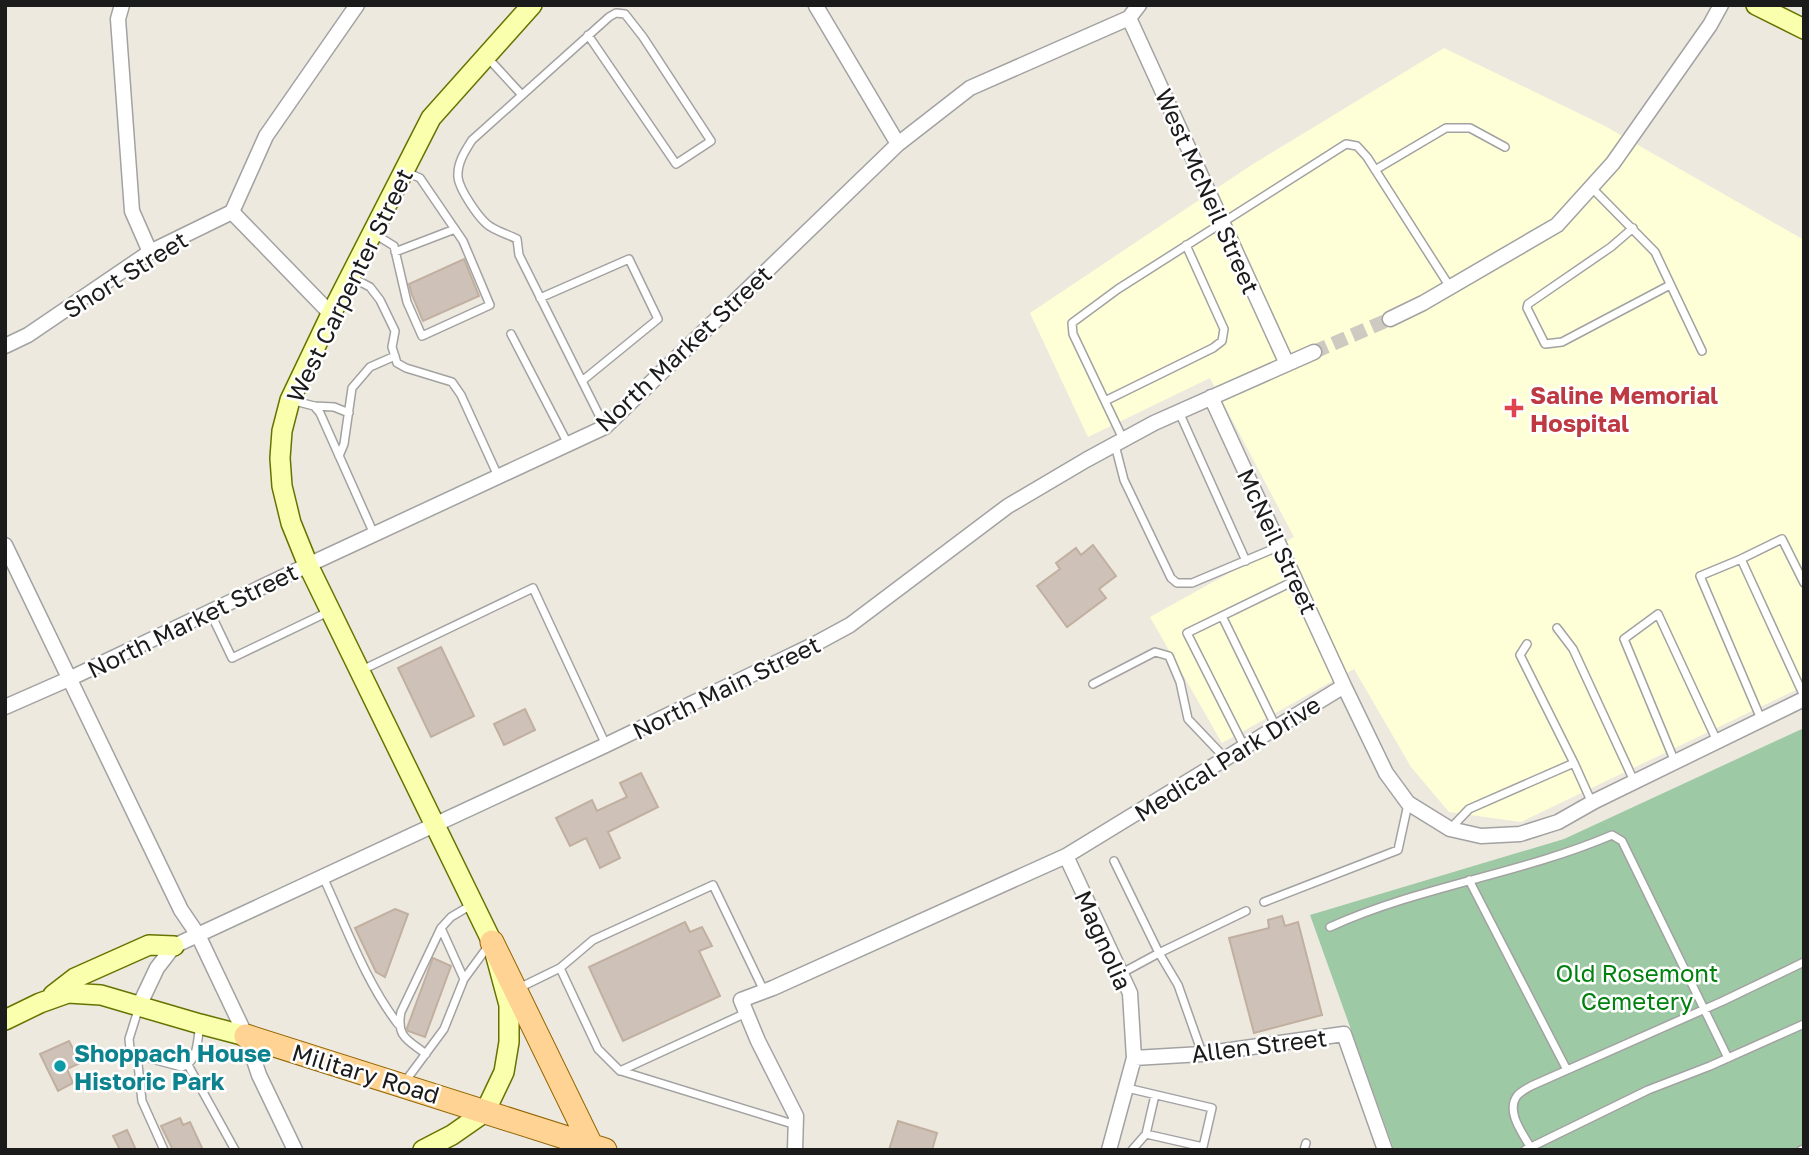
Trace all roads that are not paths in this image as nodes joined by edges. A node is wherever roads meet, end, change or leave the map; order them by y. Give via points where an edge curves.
1 (122, 5) edge
2 (357, 5) edge
3 (532, 5) edge
4 (816, 5) edge
5 (1139, 5) edge
6 (1721, 5) edge
7 (1756, 5) edge
8 (1129, 18) junction
9 (1804, 29) edge
10 (588, 35) junction
11 (487, 56) junction
12 (522, 95) junction
13 (898, 144) junction
14 (1505, 147) dead end
15 (404, 170) junction
16 (1375, 170) junction
17 (1591, 187) junction
18 (232, 212) junction
19 (1222, 222) junction
20 (1633, 228) junction
21 (455, 229) junction
22 (373, 232) junction
23 (1186, 245) junction
24 (395, 252) junction
25 (150, 253) junction
26 (350, 276) junction
27 (1670, 285) junction
28 (1450, 287) junction
29 (540, 298) junction
30 (331, 314) junction
31 (1390, 319) tunnel mouth
32 (511, 334) dead end
33 (5, 345) edge
34 (1702, 351) dead end
35 (1314, 352) tunnel mouth
36 (395, 356) junction
37 (1287, 364) junction
38 (582, 381) junction
39 (1211, 397) junction
40 (290, 400) junction
41 (1105, 401) junction
42 (314, 406) junction
43 (1179, 412) junction
44 (349, 413) junction
45 (605, 427) junction
46 (1119, 442) junction
47 (568, 445) junction
48 (339, 456) junction
49 (498, 477) junction
50 (374, 534) junction
51 (5, 545) edge
52 (1280, 546) junction
53 (1741, 559) junction
54 (1246, 561) junction
55 (308, 565) junction
56 (1296, 580) junction
57 (1804, 583) edge
58 (330, 611) junction
59 (210, 612) junction
60 (1222, 616) junction
61 (1557, 628) dead end
62 (1527, 644) dead end
63 (360, 671) junction
64 (71, 678) junction
65 (1093, 684) dead end
66 (1344, 686) junction
67 (1804, 697) edge
68 (5, 707) edge
69 (1761, 719) junction
70 (1277, 727) junction
71 (1717, 741) junction
72 (606, 745) junction
73 (1245, 747) junction
74 (1226, 758) junction
75 (1675, 762) junction
76 (1574, 763) junction
77 (1634, 782) junction
78 (1408, 803) junction
79 (1592, 803) junction
80 (435, 825) junction
81 (1450, 829) junction
82 (1066, 856) junction
83 (1114, 862) dead end
84 (323, 877) junction
85 (1469, 880) junction
86 (1264, 902) dead end
87 (473, 904) junction
88 (1246, 911) dead end
89 (1330, 927) dead end
90 (441, 928) junction
91 (198, 935) junction
92 (492, 942) junction
93 (174, 946) junction
94 (1159, 953) junction
95 (1804, 962) edge
96 (560, 968) junction
97 (1121, 974) junction
98 (464, 979) junction
99 (515, 990) junction
100 (764, 991) junction
101 (40, 1003) junction
102 (139, 1006) junction
103 (1704, 1010) junction
104 (746, 1013) junction
105 (5, 1020) edge
106 (200, 1024) junction
107 (398, 1024) junction
108 (1804, 1024) edge
109 (246, 1036) junction
110 (426, 1054) junction
111 (1202, 1054) junction
112 (137, 1055) junction
113 (1134, 1058) junction
114 (1728, 1058) junction
115 (188, 1065) junction
116 (1567, 1070) junction
117 (620, 1071) junction
118 (402, 1086) junction
119 (1127, 1088) junction
120 (1155, 1095) junction
121 (485, 1111) junction
122 (796, 1125) junction
123 (1146, 1134) junction
124 (596, 1148) edge
125 (1529, 1149) edge
126 (164, 1150) edge
127 (235, 1150) edge
128 (295, 1150) edge
129 (423, 1150) edge
130 (795, 1150) edge
131 (1109, 1150) edge
132 (1132, 1150) edge
133 (1385, 1150) edge

1 - 25 street via 118,19 132,211
2 - 18 street via 266,136
3 - 11 main road, West Carpenter Street
4 - 13 street
5 - 8 street
6 - 17 street via 1620,153
7 - 9 main road
8 - 13 street, North Market Street via 970,88
8 - 19 street, West McNeil Street
10 - 10 lane via 616,13 625,14 711,141 676,164
10 - 12 lane
11 - 12 lane
11 - 15 main road, West Carpenter Street via 431,118
12 - 29 lane via 472,140 458,179 489,227 517,239 519,255
13 - 45 street, North Market Street
14 - 16 lane via 1469,128 1446,128
15 - 21 lane via 420,177
15 - 22 main road, West Carpenter Street
16 - 19 lane via 1357,146 1346,144
16 - 28 lane
17 - 20 lane
17 - 28 street via 1557,225
18 - 25 street, Short Street
18 - 30 street
19 - 23 lane
19 - 37 street, West McNeil Street
20 - 27 lane via 1654,252
20 - 27 lane via 1528,304 1545,344 1562,342
21 - 24 lane
21 - 24 lane via 490,305 422,336 407,302
22 - 24 lane via 394,246
22 - 26 main road, West Carpenter Street
23 - 41 lane via 1072,323
23 - 41 lane via 1224,329 1222,341
25 - 33 street, Short Street via 28,335
26 - 30 main road, West Carpenter Street
26 - 36 lane via 370,287 380,300 395,331
27 - 34 lane
28 - 31 street
29 - 38 lane
29 - 38 lane via 629,259 658,319
30 - 40 main road, West Carpenter Street
32 - 47 lane
35 - 37 street, North Main Street
36 - 44 lane via 370,367 352,388
36 - 49 lane via 406,369 452,382
37 - 39 street, North Main Street
38 - 45 lane
39 - 43 street, North Main Street
39 - 52 street, McNeil Street
40 - 42 lane
40 - 55 main road, West Carpenter Street via 282,431 282,486
41 - 46 lane
42 - 44 lane
42 - 48 lane
43 - 46 street, North Main Street
43 - 54 lane
44 - 48 lane
45 - 47 street, North Market Street
46 - 54 lane via 1124,480 1171,578 1192,583
46 - 72 street, North Main Street via 1008,506 850,625
47 - 49 street, North Market Street
48 - 50 lane
49 - 50 street, North Market Street
50 - 55 street, North Market Street
51 - 64 street
52 - 54 lane
52 - 56 street, McNeil Street
53 - 57 lane via 1782,539
53 - 67 lane
53 - 69 lane via 1700,576
55 - 58 main road, West Carpenter Street
55 - 59 street, North Market Street
56 - 60 lane
56 - 66 street, McNeil Street
58 - 59 lane via 232,658
58 - 63 main road, West Carpenter Street
59 - 64 street, North Market Street
60 - 70 lane
60 - 73 lane via 1187,633
61 - 77 lane via 1573,649
62 - 76 lane via 1520,655
63 - 72 lane via 533,588
63 - 80 main road, West Carpenter Street
64 - 68 street, North Market Street
64 - 91 street via 181,910
65 - 74 lane via 1155,652 1169,656 1188,719
66 - 70 street, Medical Park Drive
66 - 78 street, Medical Park Drive via 1386,773
67 - 69 street, Medical Park Drive
69 - 71 street, Medical Park Drive
70 - 73 street, Medical Park Drive
71 - 75 street, Medical Park Drive
71 - 75 lane via 1658,614 1624,639
72 - 80 street, North Main Street
73 - 74 street, Medical Park Drive
74 - 82 street, Medical Park Drive
75 - 77 street, Medical Park Drive
76 - 79 lane
76 - 81 lane via 1469,809
77 - 79 street, Medical Park Drive
78 - 81 street, Medical Park Drive
78 - 86 lane via 1398,850
79 - 81 street, Medical Park Drive via 1558,822 1520,834 1480,836
80 - 84 street, North Main Street
80 - 87 main road, West Carpenter Street
82 - 97 street, Magnolia
82 - 100 street, Medical Park Drive
83 - 94 lane
84 - 91 street, North Main Street
84 - 107 lane via 385,1007
85 - 89 lane
85 - 103 lane via 1612,835 1622,841
85 - 116 lane
87 - 90 lane
87 - 92 main road, West Carpenter Street
88 - 94 lane
90 - 98 lane
90 - 107 lane
91 - 93 street, North Main Street
91 - 109 street
92 - 98 lane
92 - 99 main road
92 - 121 main road, West Carpenter Street via 509,1005 509,1042 504,1072
93 - 101 main road via 149,945 75,978
93 - 102 street via 157,968
94 - 97 lane
94 - 111 lane via 1178,985
95 - 103 lane
96 - 99 lane
96 - 100 lane via 593,940 713,885
96 - 117 lane via 598,1048
97 - 113 street, Magnolia via 1130,993
98 - 110 lane via 444,1030
99 - 124 main road
100 - 104 street, Medical Park Drive via 741,1000
101 - 102 main road, Military Road via 68,993 101,995
101 - 105 main road, Military Road
102 - 106 main road, Military Road
102 - 112 lane via 130,1039 130,1048
103 - 114 lane
103 - 116 lane
104 - 117 lane
104 - 122 street via 796,1116
106 - 109 main road, Military Road
106 - 115 lane via 194,1059
107 - 110 lane via 401,1034
108 - 114 lane
109 - 118 main road, Military Road
109 - 128 street via 258,1075
110 - 118 lane
111 - 113 street, Allen Street
111 - 133 street, Allen Street via 1344,1034
112 - 115 lane
112 - 126 lane via 142,1101
113 - 119 street, Magnolia
114 - 125 lane via 1648,1090
115 - 127 lane
116 - 125 lane via 1531,1086 1513,1105
117 - 122 lane
118 - 121 main road, Military Road
119 - 120 lane
119 - 131 street, Magnolia
120 - 123 lane
120 - 123 lane via 1212,1108 1203,1147
121 - 124 main road, Military Road
121 - 129 main road
122 - 130 street
123 - 132 lane

